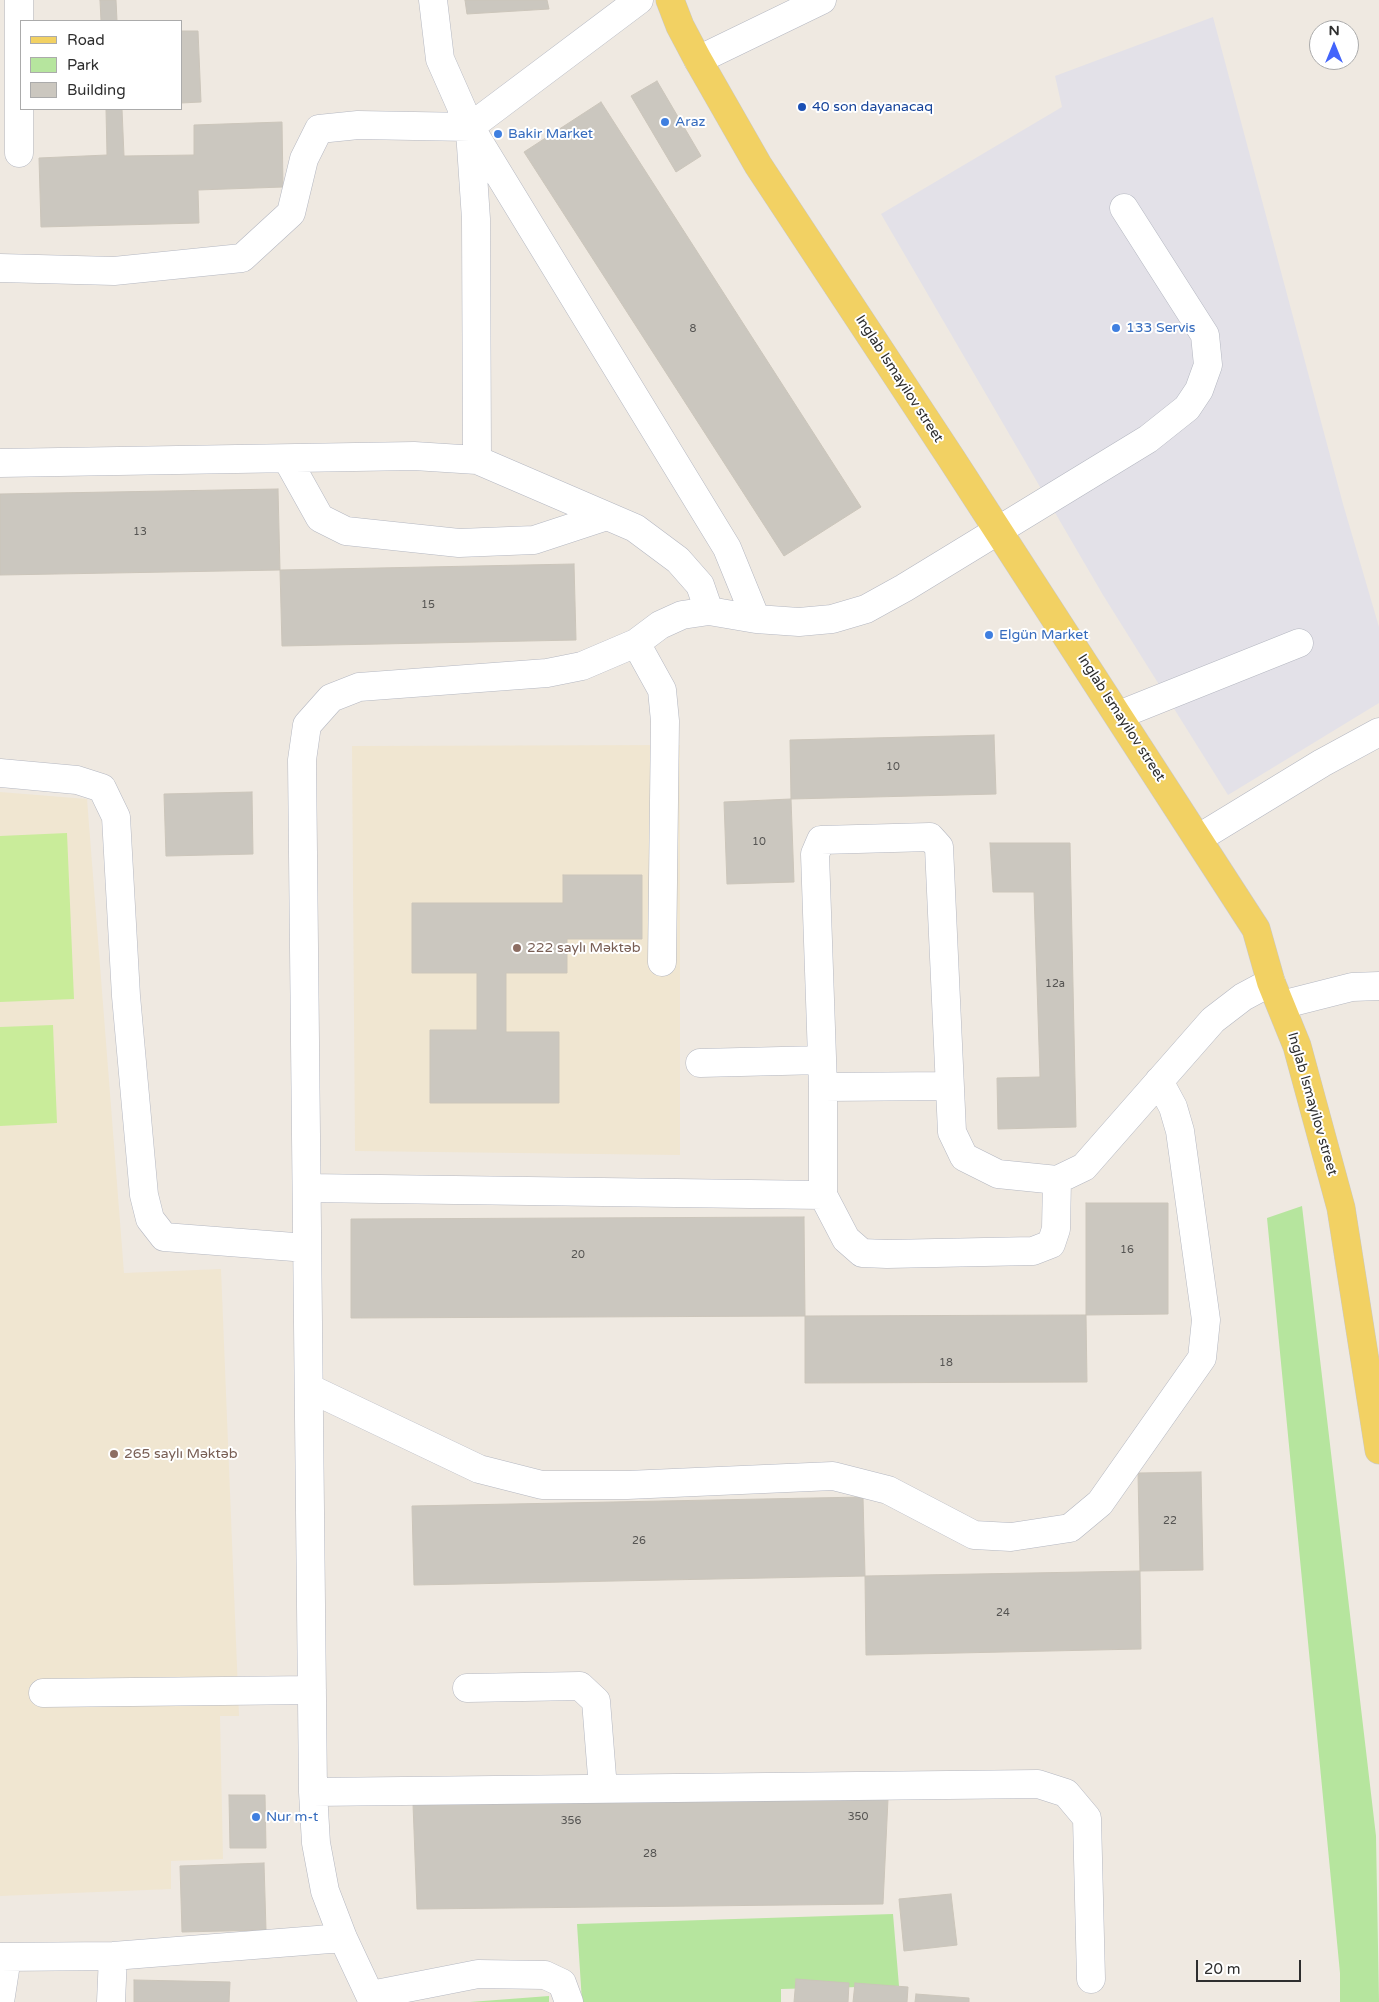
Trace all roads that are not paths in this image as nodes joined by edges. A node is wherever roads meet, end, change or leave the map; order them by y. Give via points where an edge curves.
1 (19, 0) edge
2 (433, 0) edge
3 (639, 0) edge
4 (670, 0) edge
5 (822, 0) edge
6 (698, 60) junction
7 (470, 127) junction
8 (20, 154) dead end
9 (1124, 208) dead end
10 (0, 268) edge
11 (287, 459) junction
12 (477, 460) junction
13 (0, 463) edge
14 (607, 516) junction
15 (998, 530) junction
16 (709, 611) junction
17 (756, 619) junction
18 (636, 643) junction
19 (1299, 643) dead end
20 (1119, 715) junction
21 (1379, 732) edge
22 (0, 773) edge
23 (1199, 838) junction
24 (662, 962) dead end
25 (1379, 986) edge
26 (1276, 994) junction
27 (822, 1060) junction
28 (700, 1062) dead end
29 (1159, 1081) junction
30 (949, 1086) junction
31 (823, 1087) junction
32 (1057, 1180) junction
33 (307, 1188) junction
34 (823, 1195) junction
35 (308, 1248) junction
36 (309, 1388) junction
37 (1379, 1450) edge
38 (467, 1688) dead end
39 (312, 1690) junction
40 (43, 1693) dead end
41 (603, 1789) junction
42 (313, 1792) junction
43 (343, 1938) junction
44 (113, 1956) junction
45 (4, 1957) edge
46 (1090, 1979) dead end
47 (372, 1998) edge
48 (0, 2002) edge
49 (111, 2002) edge
50 (569, 2002) edge

1 - 8 street
2 - 7 street via 440,59
3 - 7 street
4 - 6 main road, Inglab Ismayilov street
5 - 6 street
6 - 15 main road, Inglab Ismayilov street via 758,165
7 - 10 street via 358,125 319,129 304,159 291,213 242,258 114,271
7 - 12 street via 476,219
7 - 17 street via 727,548
9 - 15 street via 1205,335 1208,364 1199,390 1187,408 1148,439
11 - 12 street via 414,456
11 - 13 street
11 - 14 street via 320,518 346,530 459,543 534,540
12 - 14 street
14 - 16 street via 635,528 678,560 700,586
15 - 17 street via 866,609 832,619 798,622
15 - 20 main road, Inglab Ismayilov street
16 - 17 street
16 - 18 street via 682,615 660,625
18 - 24 street via 662,690 665,720
18 - 33 street via 582,666 547,673 359,687 331,698 308,725 302,760
19 - 20 street
20 - 23 main road, Inglab Ismayilov street
21 - 23 street
22 - 35 street via 77,780 102,788 116,817 126,996 144,1195 150,1219 164,1237
23 - 26 main road, Inglab Ismayilov street via 1256,929
25 - 26 street
26 - 29 street via 1243,997 1213,1020
26 - 37 main road, Inglab Ismayilov street via 1297,1046 1342,1208
27 - 28 street
27 - 30 street via 815,854 821,840 930,838 939,847
27 - 31 street
29 - 32 street via 1084,1167
29 - 36 street via 1173,1107 1180,1131 1206,1320 1202,1358 1100,1503 1070,1528 1010,1537 974,1536 888,1490 833,1476 627,1485 542,1485 479,1469
30 - 31 street
30 - 32 street via 952,1132 964,1157 998,1174
31 - 34 street
32 - 34 street via 1056,1229 1051,1244 1033,1251 862,1252 846,1239
33 - 34 street
33 - 35 street
35 - 36 street
36 - 39 street
38 - 41 street via 580,1686 596,1701
39 - 40 street
39 - 42 street
41 - 42 street
41 - 46 street via 1038,1784 1066,1793 1087,1818
42 - 43 street via 316,1843 325,1891
43 - 44 street
43 - 47 street
44 - 45 street
44 - 49 street
45 - 48 street
47 - 50 street via 478,1974 545,1974 562,1983

